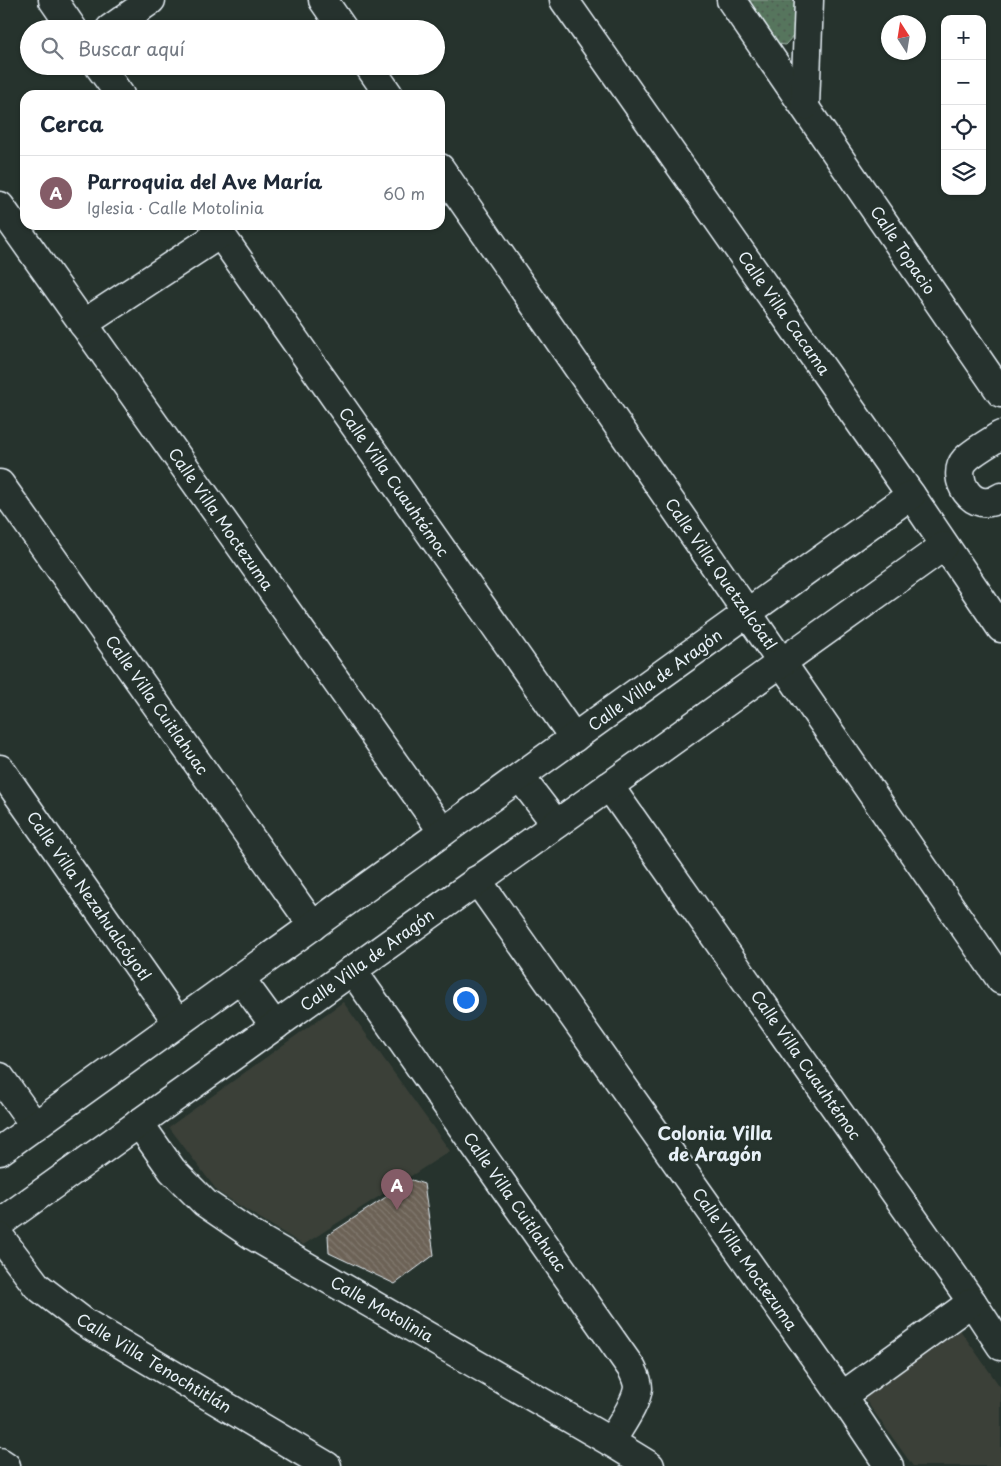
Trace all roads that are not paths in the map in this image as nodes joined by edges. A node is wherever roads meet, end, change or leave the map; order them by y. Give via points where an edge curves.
1 (52, 0) edge
2 (151, 0) edge
3 (324, 0) edge
4 (564, 0) edge
5 (731, 0) edge
6 (809, 0) edge
7 (66, 20) edge
8 (123, 20) edge
9 (337, 20) edge
10 (106, 75) edge
11 (375, 75) edge
12 (116, 90) edge
13 (386, 90) edge
14 (805, 106) junction
15 (445, 175) edge
16 (0, 206) edge
17 (217, 230) edge
18 (83, 324) junction
19 (1001, 393) edge
20 (1001, 435) edge
21 (0, 484) edge
22 (911, 495) junction
23 (1001, 497) edge
24 (944, 546) junction
25 (748, 613) junction
26 (1001, 628) edge
27 (781, 662) junction
28 (574, 738) junction
29 (0, 770) edge
30 (520, 777) junction
31 (609, 786) junction
32 (556, 824) junction
33 (443, 832) junction
34 (477, 880) junction
35 (313, 926) junction
36 (352, 970) junction
37 (240, 978) junction
38 (1001, 980) edge
39 (178, 1024) junction
40 (275, 1026) junction
41 (0, 1077) edge
42 (139, 1123) junction
43 (35, 1126) junction
44 (0, 1151) edge
45 (0, 1223) edge
46 (0, 1237) edge
47 (972, 1302) junction
48 (1001, 1346) edge
49 (842, 1396) junction
50 (611, 1442) junction
51 (0, 1462) edge
52 (6, 1466) edge
53 (327, 1466) edge
54 (650, 1466) edge
55 (889, 1466) edge

1 - 7 street
2 - 8 street
3 - 9 street
4 - 22 street, Calle Villa Cacama
5 - 14 street, Calle Topacio
6 - 14 street
10 - 12 street
11 - 13 street
14 - 19 street, Calle Topacio
15 - 25 street, Calle Villa Quetzalcóatl
16 - 18 street, Calle Villa Moctezuma
17 - 18 street
17 - 28 street, Calle Villa Cuauhtémoc
18 - 33 street, Calle Villa Moctezuma
20 - 23 street via 964,460 960,472 966,493 973,499 982,503
21 - 35 street, Calle Villa Cuitlahuac
22 - 24 street, Calle Villa Cacama
22 - 25 street, Calle Villa de Aragón
24 - 26 street, Calle Villa Cacama
24 - 27 street, Calle Villa de Aragón
25 - 27 street, Calle Villa Quetzalcóatl
25 - 28 street, Calle Villa de Aragón
27 - 31 street, Calle Villa de Aragón
27 - 38 street, Calle Villa Quetzalcóatl
28 - 30 street, Calle Villa de Aragón
29 - 39 street, Calle Villa Nezahualcóyotl
30 - 32 street
30 - 33 street, Calle Villa de Aragón
31 - 32 street, Calle Villa de Aragón
31 - 47 street, Calle Villa Cuauhtémoc
32 - 34 street, Calle Villa de Aragón
33 - 35 street, Calle Villa de Aragón
34 - 36 street, Calle Villa de Aragón
34 - 49 street, Calle Villa Moctezuma
35 - 37 street, Calle Villa de Aragón
36 - 40 street, Calle Villa de Aragón
36 - 50 street, Calle Villa Cuitlahuac via 632,1369 638,1388 635,1399
37 - 39 street, Calle Villa de Aragón
37 - 40 street
39 - 43 street, Calle Villa de Aragón
40 - 42 street, Calle Villa de Aragón
41 - 43 street
42 - 45 street, Calle Villa de Aragón
42 - 50 street, Calle Motolinia via 172,1170 204,1203
43 - 44 street, Calle Villa de Aragón
46 - 53 street, Calle Villa Tenochtitlán via 37,1286 84,1322
47 - 48 street, Calle Villa Cuauhtémoc
47 - 49 street
49 - 55 street, Calle Villa Moctezuma
50 - 54 street, Calle Motolinia
51 - 52 street

